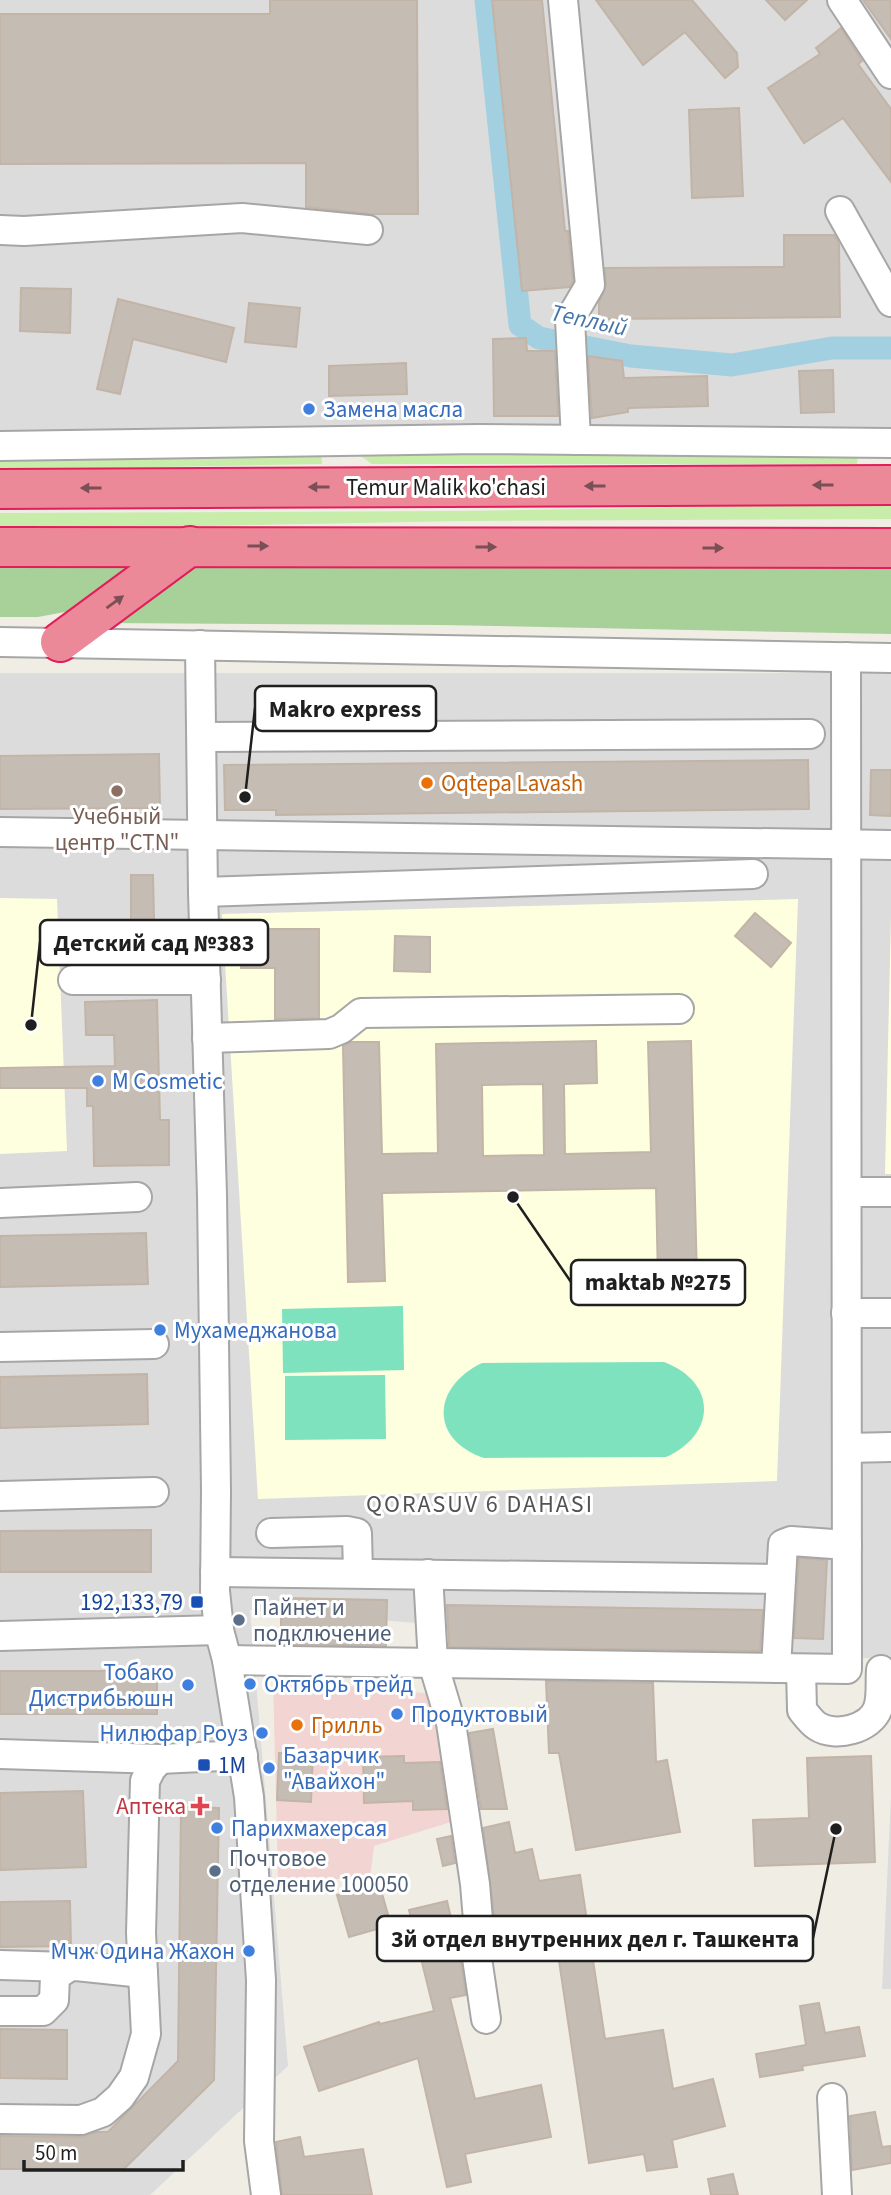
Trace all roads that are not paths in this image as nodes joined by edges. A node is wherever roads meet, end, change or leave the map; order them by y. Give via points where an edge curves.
1 (562, 0) edge
2 (842, 0) edge
3 (891, 74) edge
4 (840, 211) dead end
5 (0, 230) edge
6 (368, 230) dead end
7 (891, 302) edge
8 (576, 440) junction
9 (891, 443) edge
10 (0, 446) edge
11 (891, 485) edge
12 (0, 489) edge
13 (190, 546) junction
14 (0, 547) edge
15 (891, 548) edge
16 (0, 642) edge
17 (60, 642) junction
18 (200, 645) junction
19 (846, 657) junction
20 (891, 658) edge
21 (810, 734) dead end
22 (202, 737) junction
23 (0, 832) edge
24 (202, 834) junction
25 (848, 844) junction
26 (891, 845) edge
27 (753, 874) dead end
28 (203, 892) junction
29 (73, 980) dead end
30 (205, 980) junction
31 (679, 1010) dead end
32 (207, 1038) junction
33 (847, 1192) junction
34 (891, 1192) edge
35 (137, 1197) dead end
36 (0, 1203) edge
37 (846, 1313) junction
38 (891, 1313) edge
39 (154, 1344) dead end
40 (0, 1347) edge
41 (891, 1447) edge
42 (847, 1448) junction
43 (154, 1492) dead end
44 (0, 1496) edge
45 (271, 1533) dead end
46 (847, 1545) junction
47 (215, 1572) junction
48 (358, 1573) junction
49 (428, 1574) junction
50 (781, 1579) junction
51 (219, 1630) junction
52 (0, 1636) edge
53 (227, 1660) junction
54 (433, 1663) junction
55 (789, 1668) junction
56 (847, 1669) junction
57 (886, 1670) edge
58 (0, 1754) edge
59 (243, 1755) junction
60 (160, 1759) junction
61 (0, 1965) edge
62 (69, 1967) junction
63 (143, 1973) junction
64 (0, 2011) edge
65 (486, 2019) dead end
66 (832, 2098) dead end
67 (0, 2119) edge
68 (266, 2195) edge
69 (837, 2195) edge

1 - 8 street via 590,285 570,319
2 - 3 street
4 - 7 street
5 - 6 street via 242,218
8 - 9 street
8 - 10 street
11 -> 12 highway, Temur Malik ko'chasi
13 - 14 highway
13 -> 15 highway
17 -> 13 highway
16 - 17 street
17 - 18 street
18 - 19 street
18 - 22 street
19 - 20 street
19 - 25 street
21 - 22 street
22 - 24 street
23 - 24 street
24 - 25 street
24 - 28 street
25 - 26 street
25 - 33 street
27 - 28 street
28 - 30 street
29 - 30 street
30 - 32 street
31 - 32 street via 361,1013 329,1034
32 - 47 street
33 - 34 street
33 - 37 street
35 - 36 street
37 - 38 street
37 - 42 street
39 - 40 street
41 - 42 street
42 - 46 street
43 - 44 street
45 - 48 street via 357,1532
46 - 50 street via 783,1544
46 - 56 street
47 - 48 street
47 - 51 street
48 - 49 street
49 - 50 street
49 - 54 street
50 - 55 street
51 - 52 street
51 - 53 street
53 - 54 street
53 - 59 street
54 - 55 street
54 - 65 street via 451,1723 462,1796 475,1884 480,1932 477,1958
55 - 56 street
55 - 57 street via 802,1710 818,1727 840,1731 873,1720
56 - 57 street
58 - 60 street
59 - 60 street
59 - 68 street via 261,1980 259,2141
60 - 63 street via 145,1781
61 - 62 street
62 - 63 street
62 - 64 street via 55,1976 54,2000 43,2011
63 - 67 street via 146,2034 134,2077 120,2097 103,2112 82,2120
66 - 69 street

